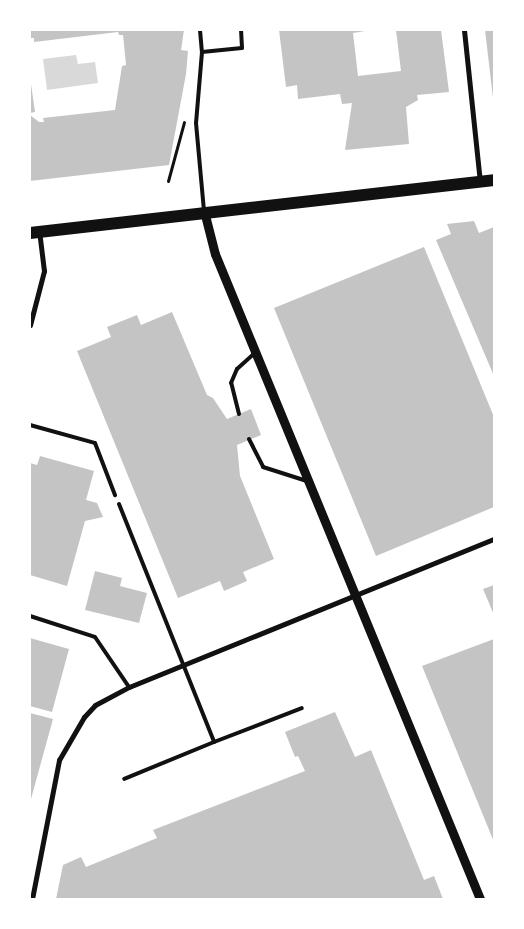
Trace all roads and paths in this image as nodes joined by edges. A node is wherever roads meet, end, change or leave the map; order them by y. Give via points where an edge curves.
1 (200, 30) edge
2 (240, 30) edge
3 (464, 30) edge
4 (202, 52) junction
5 (494, 180) edge
6 (480, 181) junction
7 (204, 211) junction
8 (34, 232) edge
9 (30, 325) edge
10 (255, 353) junction
11 (239, 414) dead end
12 (30, 425) edge
13 (249, 439) dead end
14 (308, 481) junction
15 (115, 495) dead end
16 (119, 504) dead end
17 (494, 539) edge
18 (355, 596) junction
19 (30, 616) edge
20 (186, 665) junction
21 (129, 687) junction
22 (302, 708) dead end
23 (214, 742) junction
24 (124, 779) dead end
25 (32, 899) edge
26 (480, 899) edge

1 - 4 lane
2 - 4 lane via 242,48
3 - 6 street
4 - 7 lane via 196,123
5 - 6 main road
6 - 7 main road
7 - 8 main road
7 - 10 street via 215,254
8 - 9 street via 44,271
10 - 11 lane via 238,369 231,383
10 - 14 street
12 - 15 lane via 95,443
13 - 14 lane via 262,467
14 - 18 street
16 - 20 lane
17 - 18 street
18 - 20 street
18 - 26 street
19 - 21 lane via 95,637
20 - 21 street
20 - 23 lane
21 - 25 street via 95,705 84,717 59,760
22 - 23 lane
23 - 24 lane

